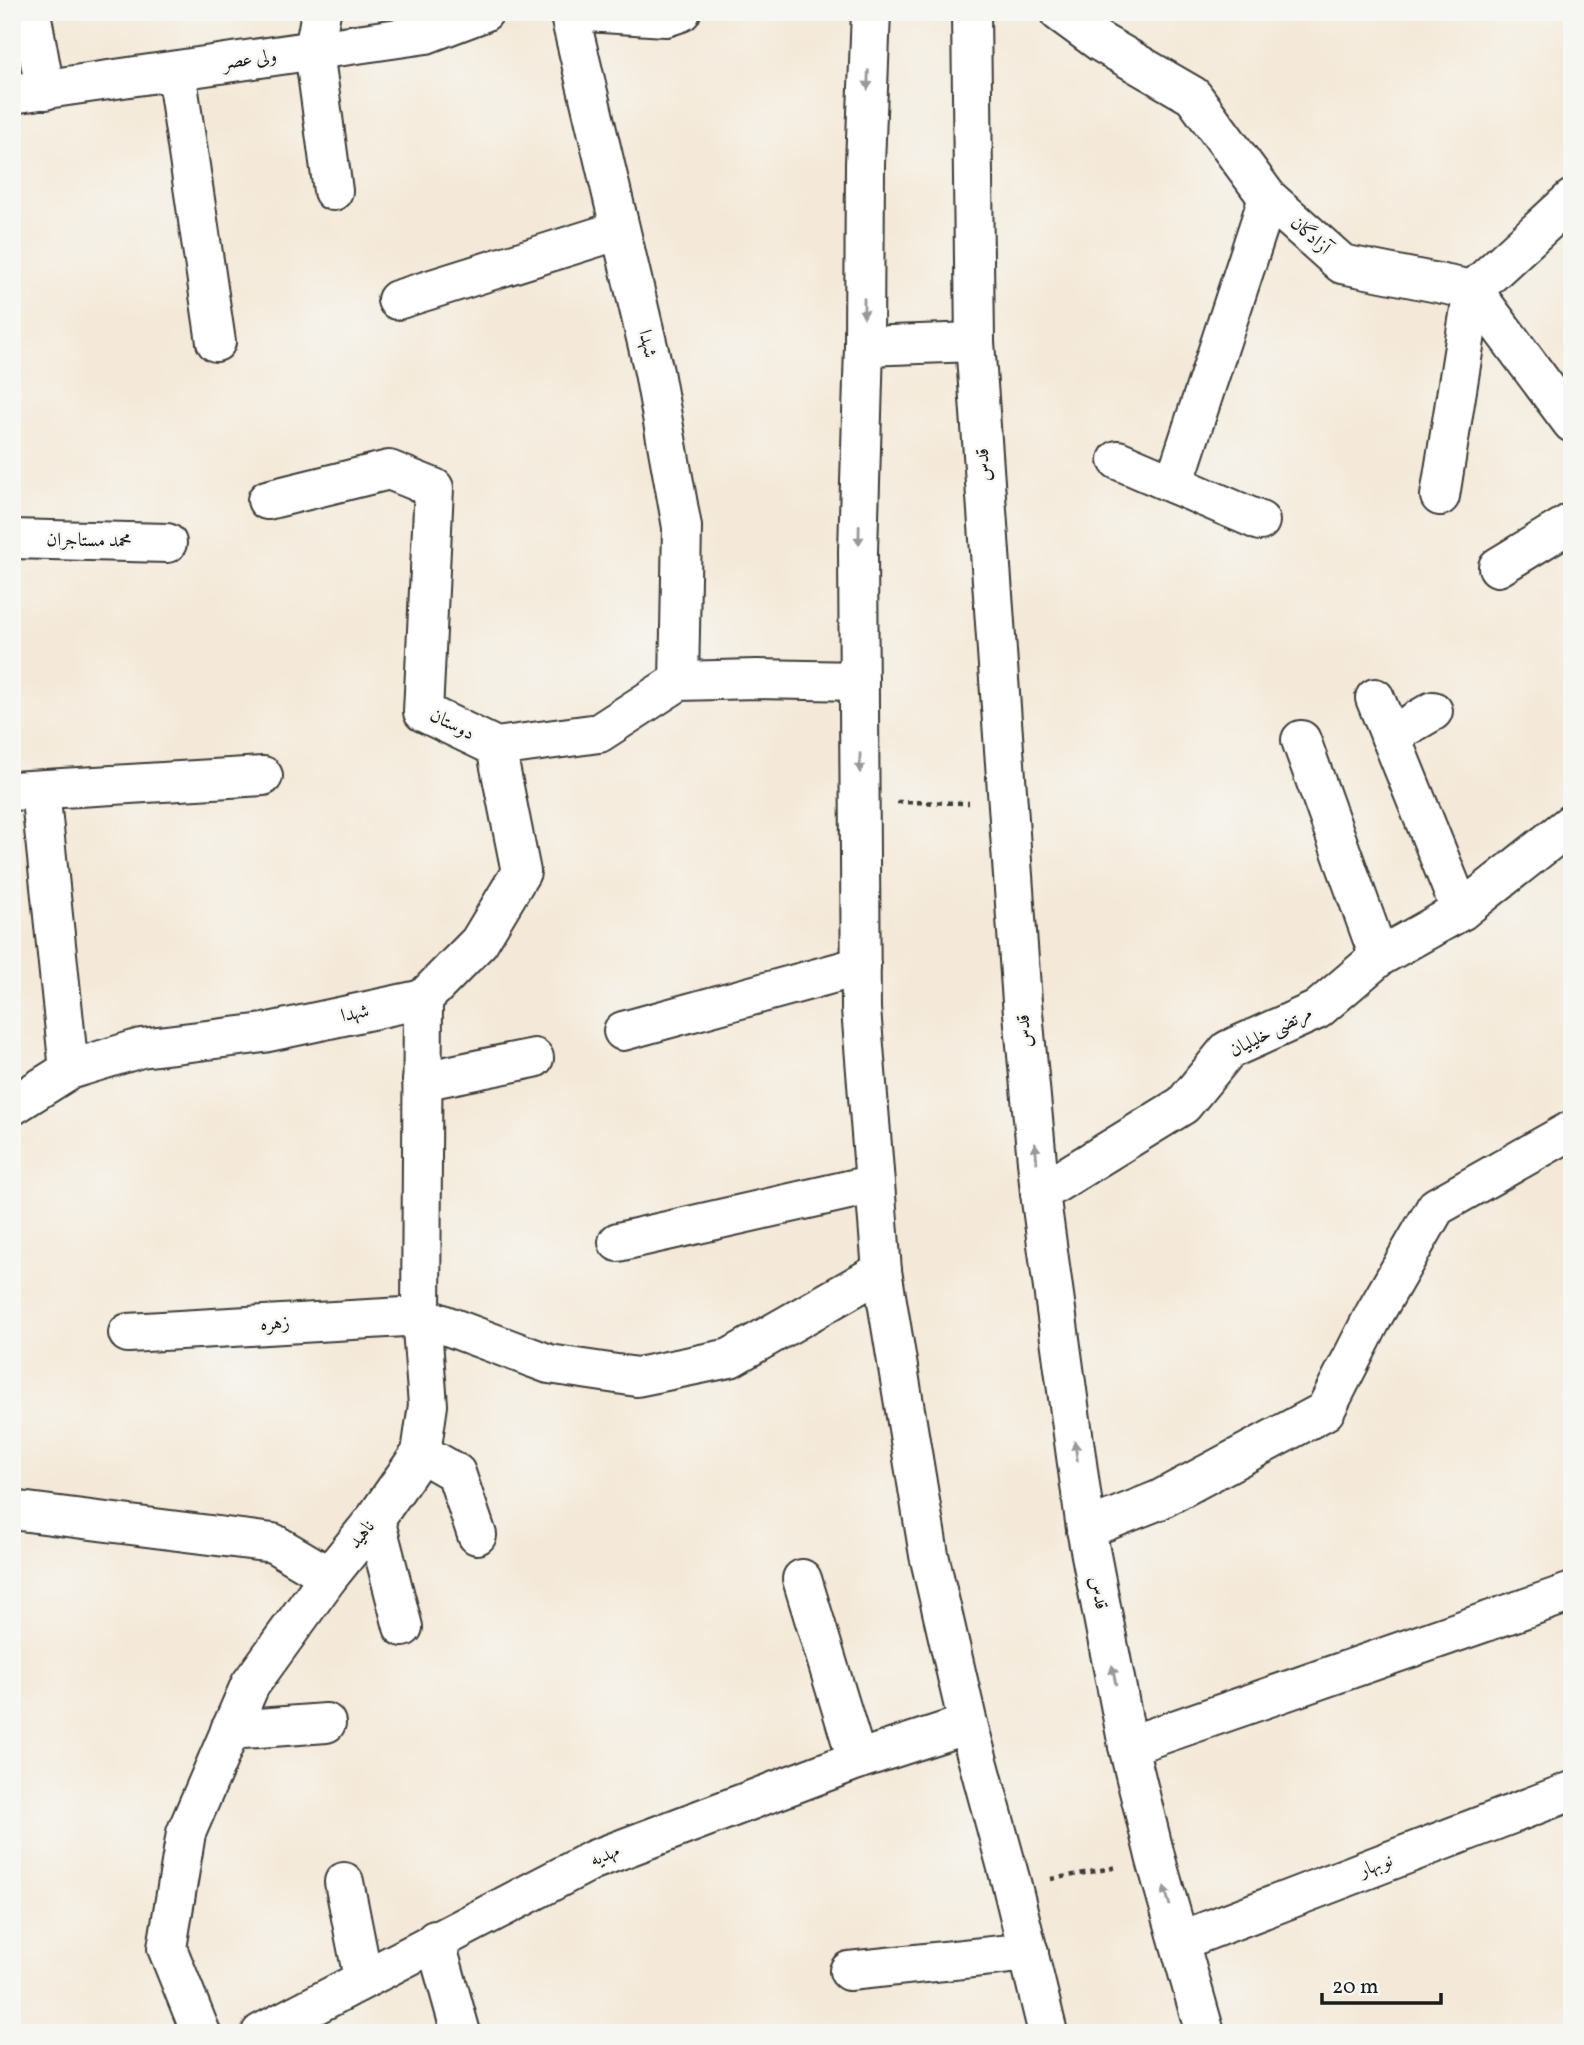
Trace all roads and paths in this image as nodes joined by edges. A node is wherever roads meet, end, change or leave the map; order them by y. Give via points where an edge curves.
1 (31, 12) edge
2 (321, 12) edge
3 (484, 12) edge
4 (569, 12) edge
5 (587, 12) edge
6 (681, 12) edge
7 (870, 12) edge
8 (971, 12) edge
9 (1059, 12) edge
10 (314, 51) junction
11 (176, 71) junction
12 (29, 92) edge
13 (333, 191) dead end
14 (1268, 198) junction
15 (1572, 199) edge
16 (620, 230) junction
17 (1473, 290) junction
18 (397, 300) dead end
19 (216, 342) dead end
20 (975, 342) junction
21 (864, 346) junction
22 (1572, 423) edge
23 (1118, 460) dead end
24 (1174, 484) junction
25 (1440, 495) dead end
26 (267, 499) dead end
27 (1259, 521) dead end
28 (1572, 522) edge
29 (12, 539) edge
30 (167, 543) dead end
31 (1498, 567) dead end
32 (679, 681) junction
33 (859, 681) junction
34 (1375, 698) dead end
35 (1433, 711) dead end
36 (1390, 736) junction
37 (1301, 740) dead end
38 (496, 747) junction
39 (263, 776) dead end
40 (26, 791) edge
41 (860, 802) junction
42 (1009, 803) junction
43 (1572, 823) edge
44 (1461, 911) junction
45 (1379, 957) junction
46 (860, 966) junction
47 (423, 999) junction
48 (623, 1031) dead end
49 (534, 1058) dead end
50 (69, 1070) junction
51 (422, 1081) junction
52 (12, 1106) edge
53 (1572, 1130) edge
54 (875, 1184) junction
55 (1040, 1193) junction
56 (618, 1242) dead end
57 (883, 1271) junction
58 (421, 1316) junction
59 (128, 1333) dead end
60 (421, 1453) junction
61 (12, 1510) edge
62 (375, 1519) junction
63 (1086, 1529) junction
64 (477, 1535) dead end
65 (329, 1576) junction
66 (802, 1579) dead end
67 (1572, 1592) edge
68 (403, 1627) dead end
69 (326, 1723) dead end
70 (968, 1724) junction
71 (230, 1730) junction
72 (1128, 1746) junction
73 (857, 1760) junction
74 (1572, 1791) edge
75 (1156, 1860) junction
76 (344, 1882) dead end
77 (1012, 1886) junction
78 (435, 1940) junction
79 (1180, 1941) junction
80 (1028, 1952) junction
81 (849, 1971) dead end
82 (363, 1978) junction
83 (201, 2033) edge
84 (261, 2033) edge
85 (461, 2033) edge
86 (1048, 2033) edge
87 (1205, 2033) edge

1 - 12 street
2 - 10 street
3 - 10 street, ولی عصر via 426,34
4 - 16 street, شهدا
5 - 6 street via 666,18
7 -> 21 street
8 - 20 street, قدس
9 - 14 street, آزادگان via 1100,42 1193,96
10 - 11 street, ولی عصر
10 - 13 street
11 - 12 street, ولی عصر
11 - 19 street
14 - 17 street, آزادگان via 1342,264
14 - 24 street
15 - 17 street
16 - 18 street
16 - 32 street, شهدا via 654,372 682,527
17 - 22 street
17 - 25 street
20 - 21 street
20 - 42 street, قدس
21 -> 33 street
23 - 24 street
24 - 27 street
26 - 38 street, دوستان via 389,471 434,488 423,712
28 - 31 street
29 - 30 street, محمد مستاجران
32 - 33 street
32 - 38 street, دوستان via 599,733
33 -> 41 street
34 - 36 street
35 - 36 street
36 - 44 street
37 - 45 street
38 - 47 street via 521,872 479,942
39 - 40 street
40 - 50 street
41 - 42 path
41 - 46 street
55 -> 42 street, قدس
43 - 44 street, مرتضی خلیلیان
44 - 45 street, مرتضی خلیلیان
45 - 55 street, مرتضی خلیلیان via 1317,1010 1228,1050 1183,1105
46 - 48 street
46 - 54 street
47 - 50 street, شهدا via 264,1033 142,1048
47 - 51 street, ناهید
49 - 51 street
50 - 52 street, شهدا
51 - 58 street, ناهید
53 - 63 street via 1436,1206 1325,1411 1159,1500
54 - 56 street
54 - 57 street
63 -> 55 street, قدس
57 - 58 street via 730,1358 637,1377 549,1364
57 - 70 street via 929,1555
58 - 59 street, زهره
58 - 60 street, ناهید via 428,1405
60 - 62 street, ناهید
60 - 64 street via 456,1473
61 - 65 street via 273,1543
62 - 65 street, ناهید
62 - 68 street
72 -> 63 street, قدس
65 - 71 street, ناهید via 250,1685
66 - 73 street
67 - 72 street
69 - 71 street
70 - 73 street, مهدیه
70 - 77 street
71 - 83 street, ناهید via 186,1833 167,1948
72 - 75 street, قدس
73 - 78 street, مهدیه via 593,1860
74 - 79 street, نوبهار
75 - 77 path
79 -> 75 street, قدس
76 - 82 street
77 - 80 street
78 - 82 street, مهدیه
78 - 85 street
79 - 87 street, قدس
80 - 81 street
80 - 86 street
82 - 84 street, مهدیه

